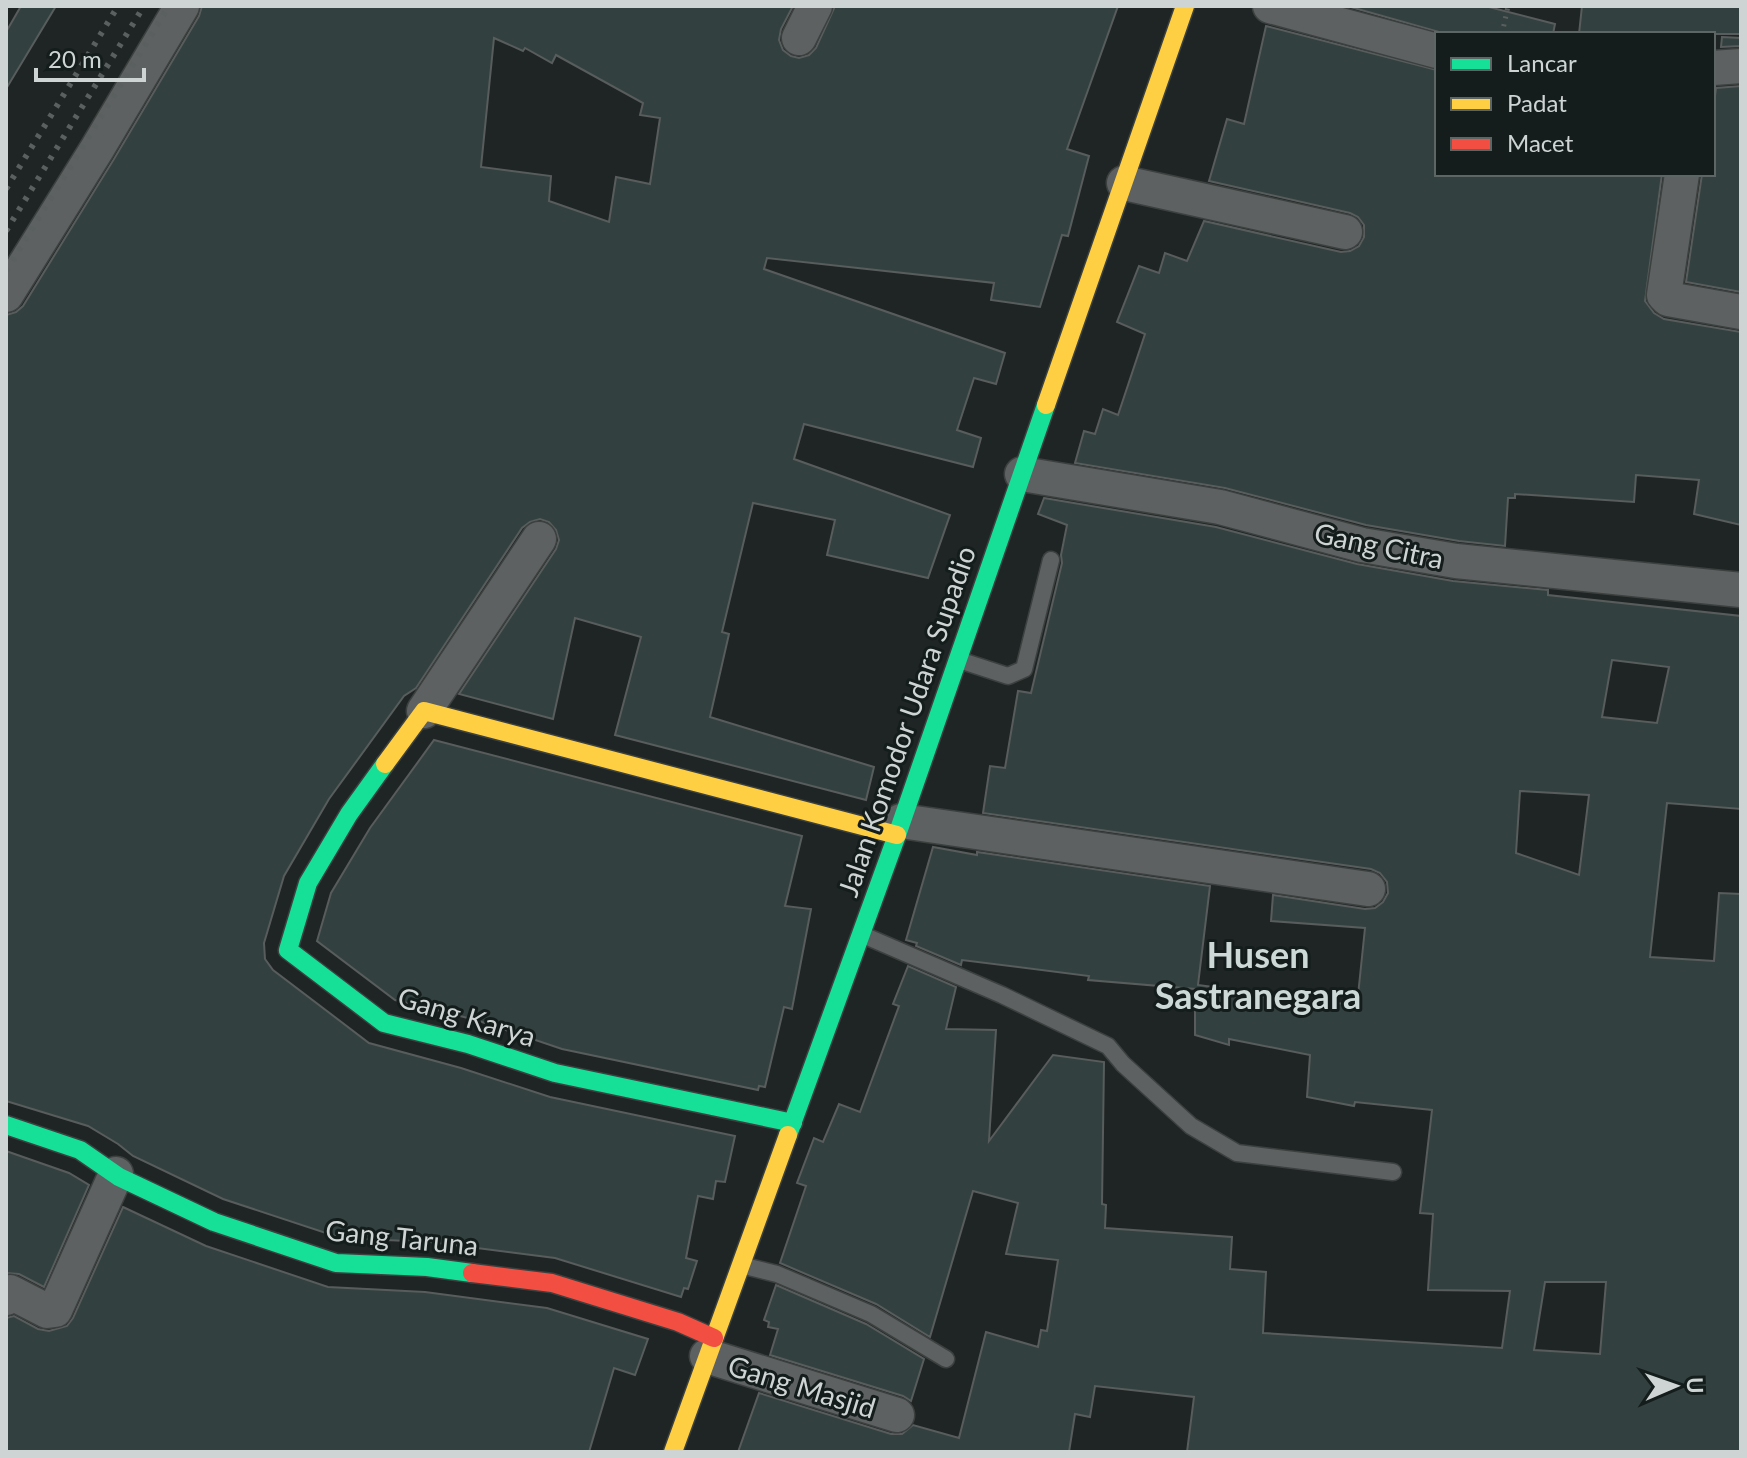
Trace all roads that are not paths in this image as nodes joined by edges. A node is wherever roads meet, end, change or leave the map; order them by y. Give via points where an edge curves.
1 (182, 6) edge
2 (815, 6) edge
3 (1185, 6) edge
4 (1270, 6) edge
5 (799, 38) dead end
6 (1435, 50) edge
7 (1741, 66) edge
8 (1715, 68) edge
9 (1682, 176) edge
10 (1124, 183) junction
11 (1345, 232) dead end
12 (6, 295) edge
13 (1741, 312) edge
14 (1022, 474) junction
15 (539, 539) dead end
16 (1051, 560) dead end
17 (1741, 590) edge
18 (958, 660) junction
19 (424, 711) junction
20 (899, 828) junction
21 (1368, 889) dead end
22 (861, 934) junction
23 (793, 1123) junction
24 (6, 1125) edge
25 (1393, 1172) dead end
26 (116, 1174) junction
27 (741, 1265) junction
28 (6, 1298) edge
29 (711, 1347) junction
30 (946, 1359) dead end
31 (897, 1415) dead end
32 (673, 1452) edge

1 - 12 street
2 - 5 street
3 - 10 street, Jalan Komodor Udara Supadio
4 - 6 street
7 - 8 street
9 - 13 street via 1664,295
10 - 11 street
10 - 14 street, Jalan Komodor Udara Supadio
14 - 17 street, Gang Citra via 1220,507 1362,545 1456,561
14 - 18 street, Jalan Komodor Udara Supadio
15 - 19 street
16 - 18 lane via 1024,669 1008,676
18 - 20 street, Jalan Komodor Udara Supadio
19 - 20 street
19 - 23 street, Gang Karya via 349,814 308,883 288,950 384,1023 555,1073
20 - 21 street
20 - 22 street, Jalan Komodor Udara Supadio
22 - 23 street, Jalan Komodor Udara Supadio
22 - 25 lane via 1108,1046 1191,1126 1237,1153
23 - 27 street, Jalan Komodor Udara Supadio
24 - 26 street, Gang Taruna via 80,1150
26 - 28 street via 55,1310 10,1292
26 - 29 street, Gang Taruna via 214,1222 336,1263 427,1267 552,1283 667,1318
27 - 29 street, Jalan Komodor Udara Supadio
27 - 30 lane via 777,1274 871,1314
29 - 31 street, Gang Masjid
29 - 32 street, Jalan Komodor Udara Supadio

